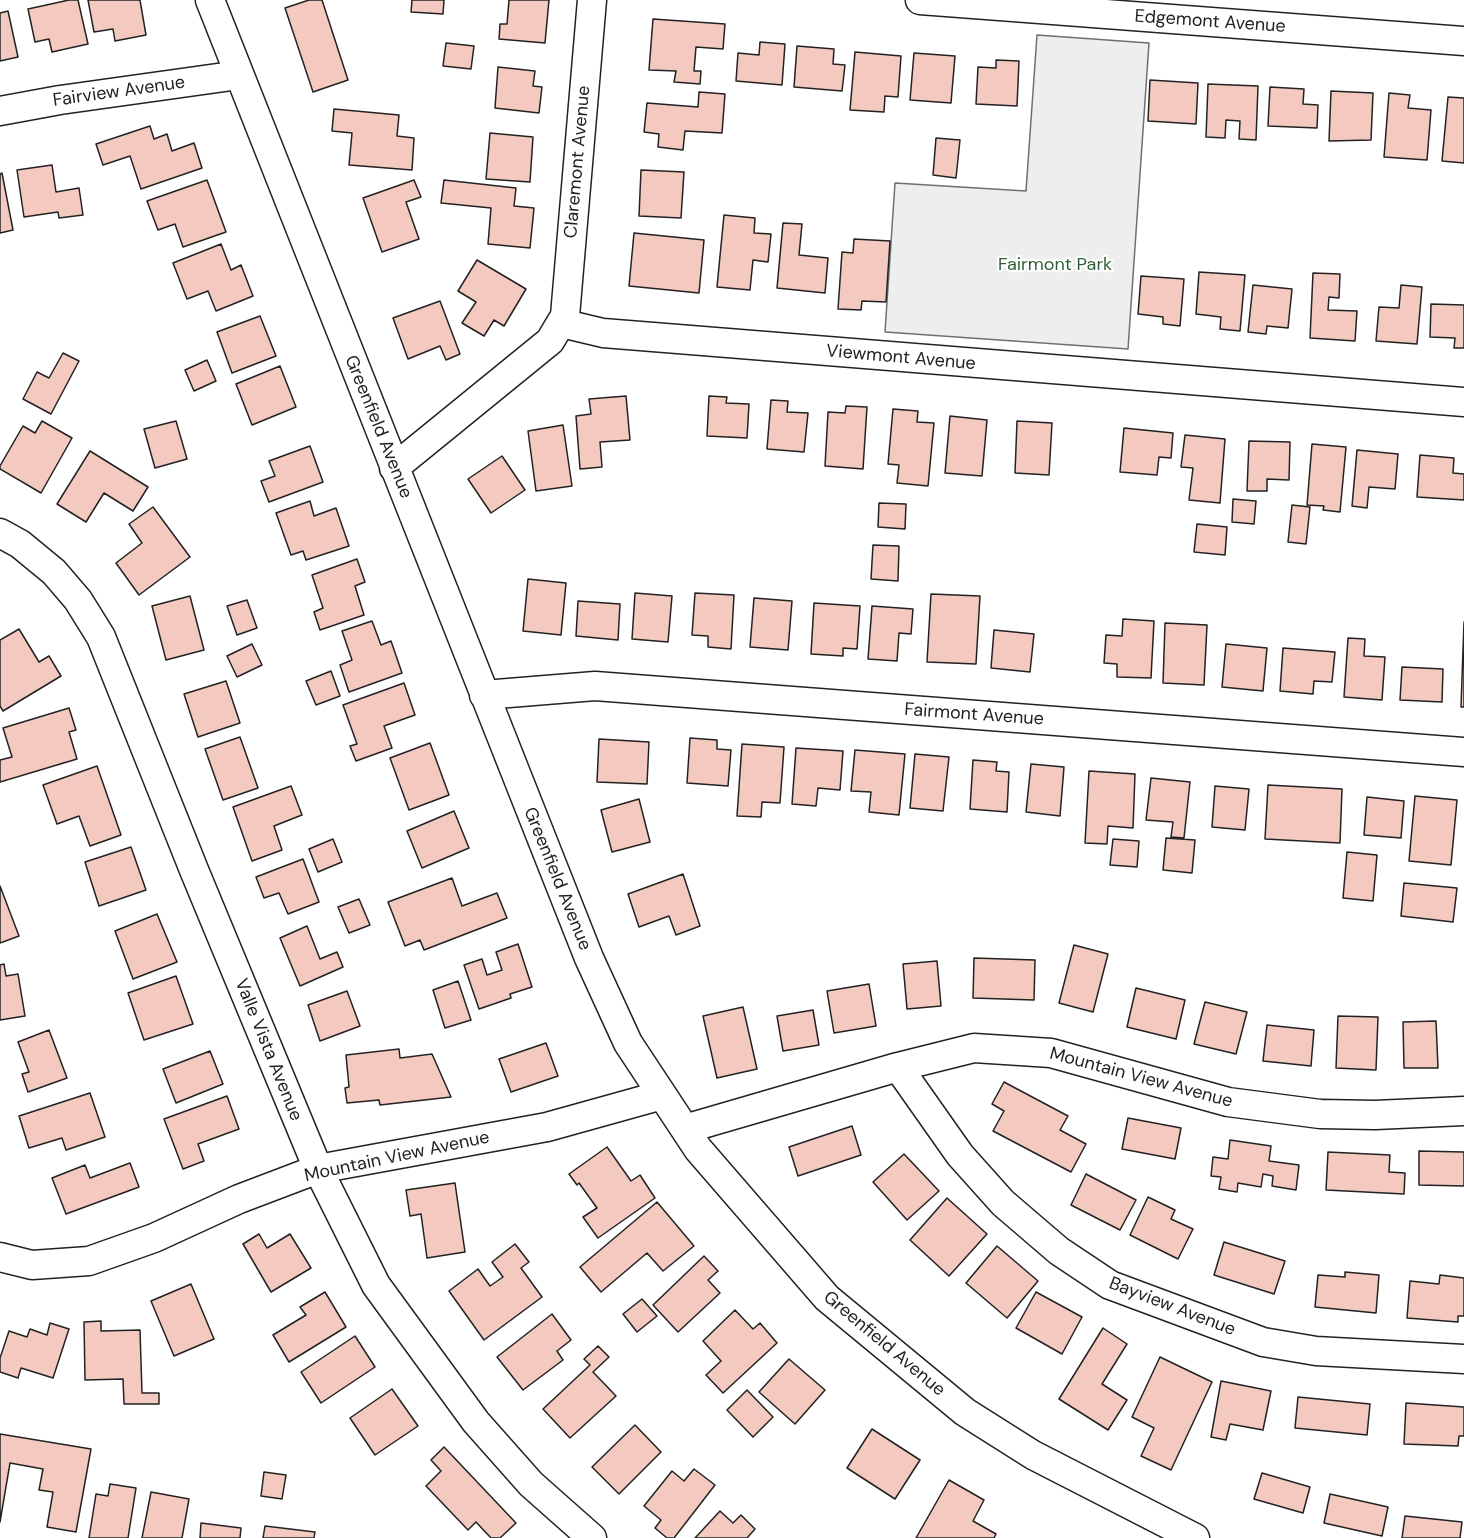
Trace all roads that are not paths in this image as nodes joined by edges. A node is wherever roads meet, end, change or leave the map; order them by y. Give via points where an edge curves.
1 (210, 0) edge
2 (591, 0) edge
3 (920, 0) edge
4 (1464, 41) edge
5 (239, 75) junction
6 (0, 111) edge
7 (561, 323) junction
8 (1464, 402) edge
9 (394, 468) junction
10 (0, 532) edge
11 (484, 695) junction
12 (1464, 752) edge
13 (898, 1067) junction
14 (662, 1095) junction
15 (1464, 1111) edge
16 (685, 1129) junction
17 (318, 1169) junction
18 (0, 1257) edge
19 (1464, 1359) edge
20 (592, 1538) edge
21 (1195, 1538) edge

1 - 5 street, Greenfield Avenue
2 - 7 street, Claremont Avenue via 565,316
3 - 4 street, Edgemont Avenue
5 - 6 street, Fairview Avenue
5 - 9 street, Greenfield Avenue
7 - 8 street, Viewmont Avenue via 615,334
7 - 9 street via 550,341
9 - 11 street, Greenfield Avenue
10 - 17 street, Valle Vista Avenue via 54,572 78,600 101,637
11 - 12 street, Fairmont Avenue via 596,686
11 - 14 street, Greenfield Avenue via 589,958 628,1043
13 - 15 street, Mountain View Avenue via 975,1048 1051,1053 1228,1102 1320,1114
13 - 16 street, Mountain View Avenue
13 - 19 street, Bayview Avenue via 960,1155 1003,1203 1059,1251 1110,1285 1263,1342 1316,1351
14 - 16 street, Greenfield Avenue
14 - 17 street, Mountain View Avenue via 547,1127
16 - 21 street, Greenfield Avenue via 827,1298 965,1412 1033,1455
17 - 18 street, Mountain View Avenue via 154,1238 88,1261 32,1265
17 - 20 street, Valle Vista Avenue via 376,1285 476,1422 531,1484

